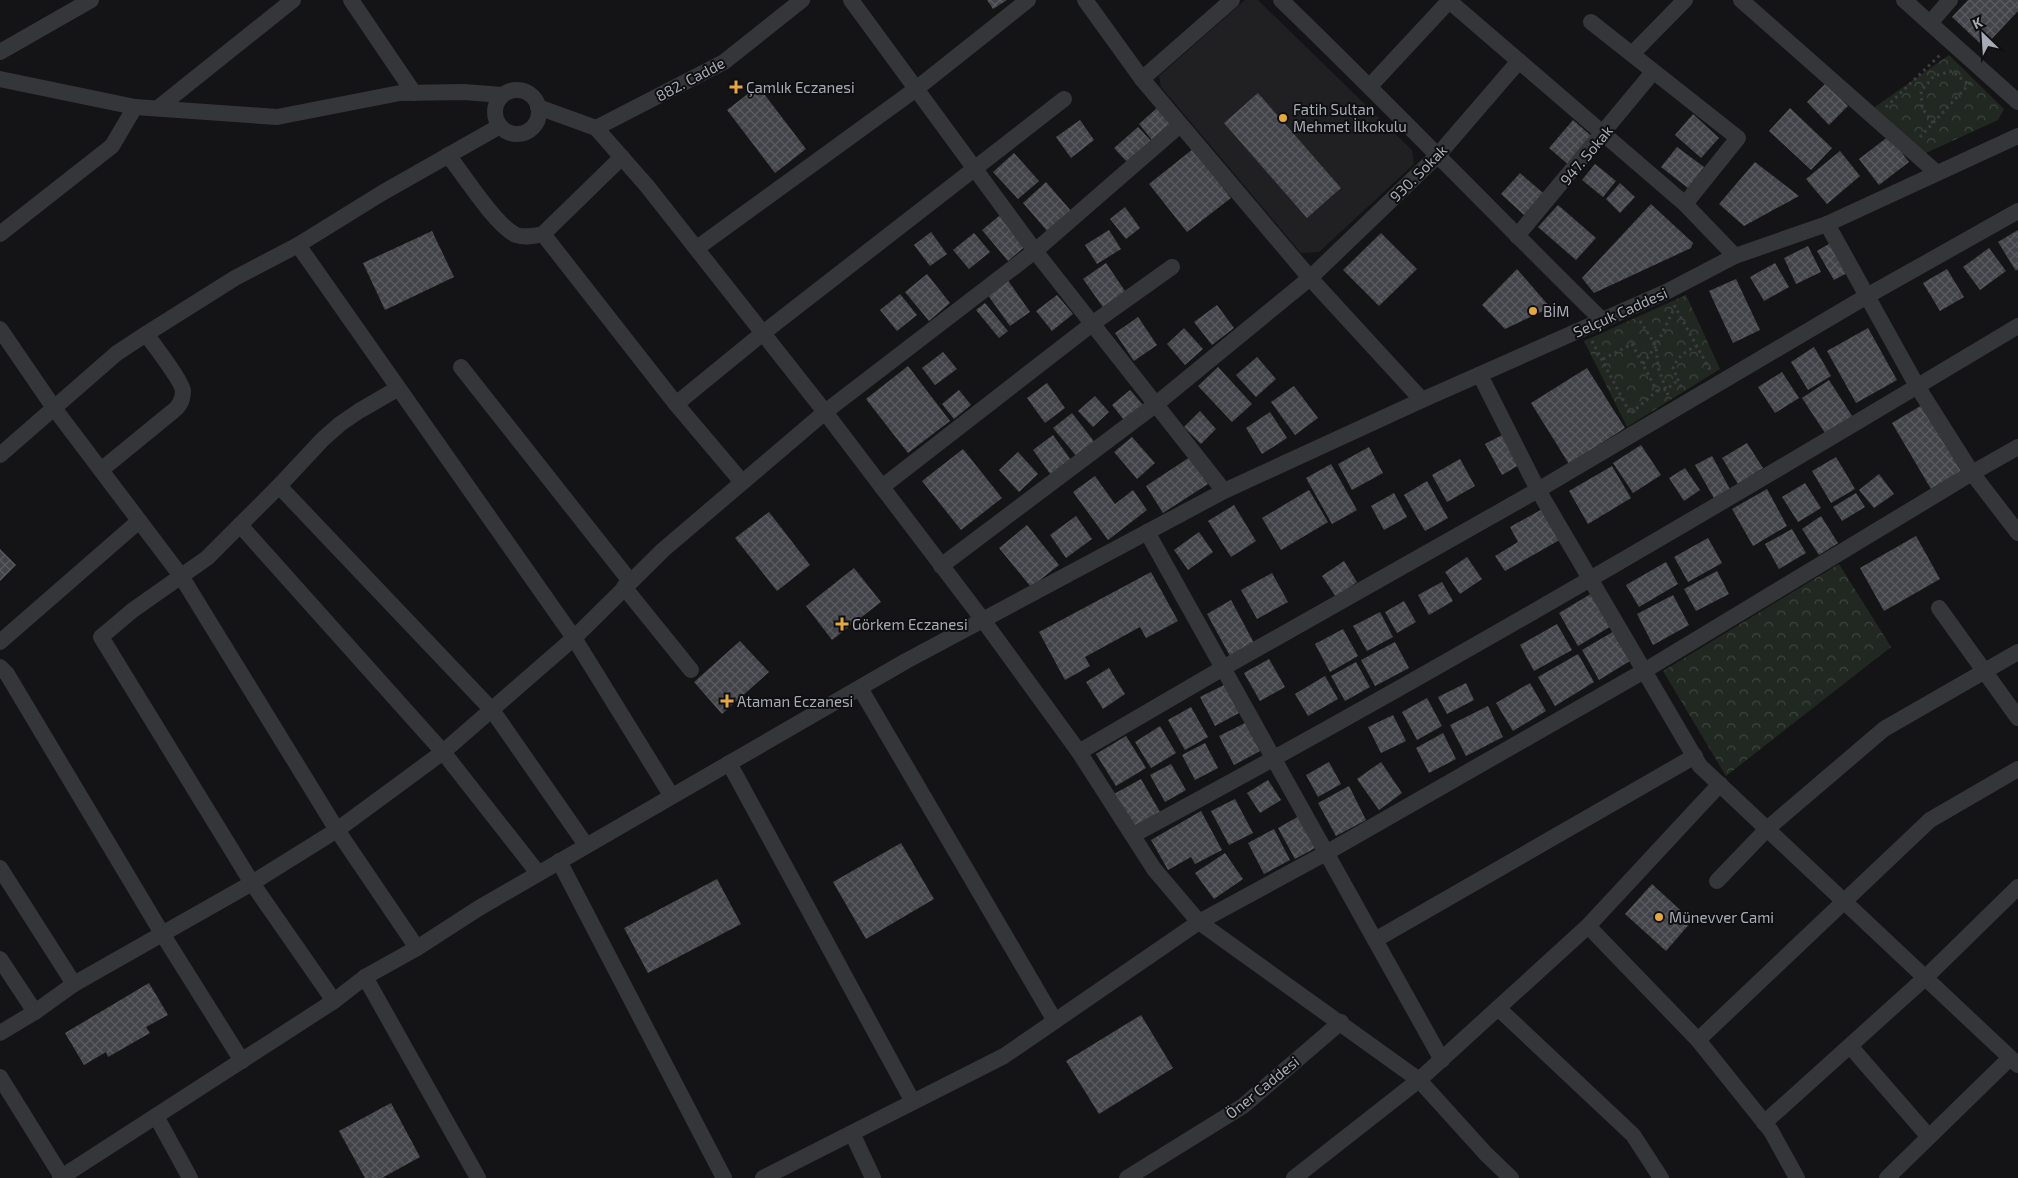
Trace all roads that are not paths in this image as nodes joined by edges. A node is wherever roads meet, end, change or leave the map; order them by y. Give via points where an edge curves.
1 (92, 0) edge
2 (292, 0) edge
3 (351, 0) edge
4 (802, 0) edge
5 (850, 0) edge
6 (1028, 0) edge
7 (1085, 0) edge
8 (1232, 0) edge
9 (1281, 0) edge
10 (1685, 0) edge
11 (1741, 0) edge
12 (1904, 0) edge
13 (1950, 0) edge
14 (1448, 1) edge
15 (1591, 22) dead end
16 (1930, 23) junction
17 (0, 52) edge
18 (1632, 54) junction
19 (1518, 61) junction
20 (1653, 72) junction
21 (0, 79) edge
22 (1142, 79) junction
23 (1370, 86) junction
24 (916, 89) junction
25 (414, 93) junction
26 (502, 95) junction
27 (1064, 99) dead end
28 (2018, 102) edge
29 (135, 107) junction
30 (538, 107) junction
31 (158, 108) junction
32 (1180, 125) junction
33 (500, 126) junction
34 (596, 128) junction
35 (1603, 134) junction
36 (2018, 136) edge
37 (448, 155) junction
38 (1438, 155) junction
39 (622, 157) junction
40 (974, 168) junction
41 (1937, 173) junction
42 (1685, 204) junction
43 (2018, 211) edge
44 (1827, 224) junction
45 (0, 234) edge
46 (543, 234) junction
47 (1517, 236) junction
48 (298, 245) junction
49 (697, 248) junction
50 (1035, 251) junction
51 (1735, 256) junction
52 (1172, 267) dead end
53 (1310, 278) junction
54 (1867, 296) junction
55 (1602, 320) junction
56 (1092, 324) junction
57 (2018, 326) edge
58 (0, 329) edge
59 (762, 332) junction
60 (146, 334) junction
61 (461, 367) dead end
62 (1480, 375) junction
63 (1917, 386) junction
64 (397, 389) junction
65 (1422, 400) junction
66 (676, 404) junction
67 (1155, 405) junction
68 (54, 408) junction
69 (826, 412) junction
70 (2018, 447) edge
71 (0, 455) edge
72 (100, 470) junction
73 (1972, 473) junction
74 (742, 482) junction
75 (279, 486) junction
76 (882, 487) junction
77 (1538, 490) junction
78 (1224, 491) junction
79 (139, 521) junction
80 (240, 525) junction
81 (1147, 532) junction
82 (2018, 533) edge
83 (941, 566) junction
84 (181, 576) junction
85 (1591, 579) junction
86 (627, 584) junction
87 (1939, 608) dead end
88 (983, 620) junction
89 (574, 638) junction
90 (0, 642) edge
91 (2018, 652) edge
92 (0, 666) edge
93 (1223, 668) junction
94 (691, 670) dead end
95 (1644, 671) junction
96 (1985, 671) junction
97 (860, 688) junction
98 (492, 710) junction
99 (2018, 718) edge
100 (443, 752) junction
101 (1079, 752) junction
102 (1695, 756) junction
103 (1274, 760) junction
104 (729, 764) junction
105 (2018, 769) edge
106 (1720, 784) junction
107 (671, 796) junction
108 (1767, 828) junction
109 (337, 830) junction
110 (1132, 835) junction
111 (586, 845) junction
112 (1326, 853) junction
113 (559, 861) junction
114 (0, 868) edge
115 (538, 873) junction
116 (1717, 881) dead end
117 (252, 883) junction
118 (2018, 887) edge
119 (1845, 902) junction
120 (1199, 922) junction
121 (1588, 926) junction
122 (163, 935) junction
123 (1375, 940) junction
124 (417, 948) junction
125 (0, 959) edge
126 (365, 977) junction
127 (1925, 978) junction
128 (74, 984) junction
129 (334, 1001) junction
130 (1498, 1008) junction
131 (35, 1012) junction
132 (1055, 1021) junction
133 (1341, 1022) junction
134 (0, 1033) edge
135 (1698, 1040) junction
136 (1850, 1046) junction
137 (242, 1060) junction
138 (1442, 1060) junction
139 (2014, 1062) edge
140 (0, 1078) edge
141 (1419, 1080) junction
142 (913, 1102) junction
143 (156, 1116) junction
144 (1764, 1123) junction
145 (852, 1133) junction
146 (1929, 1137) junction
147 (61, 1177) edge
148 (190, 1178) edge
149 (478, 1178) edge
150 (724, 1178) edge
151 (763, 1178) edge
152 (874, 1178) edge
153 (1127, 1178) edge
154 (1294, 1178) edge
155 (1511, 1178) edge
156 (1661, 1178) edge
157 (1797, 1178) edge
158 (1887, 1178) edge

1 - 17 street
2 - 31 street
3 - 25 street
4 - 34 street, 882. Cadde via 724,62
5 - 24 street
6 - 24 street
7 - 22 street
8 - 22 street
9 - 23 street
10 - 18 street
11 - 41 street
12 - 16 street
13 - 16 street
14 - 19 street
14 - 23 street
15 - 18 street
16 - 28 street
18 - 20 street
19 - 35 street
19 - 38 street, 930. Sokak
20 - 35 street, 947. Sokak
20 - 42 street via 1738,138
21 - 29 street
22 - 32 street
23 - 38 street
24 - 40 street
24 - 49 street
25 - 26 street
25 - 31 street via 277,117
26 - 30 street via 512,90 523,91 533,97
26 - 33 street via 495,105 495,116
27 - 40 street
29 - 31 street
29 - 45 street via 112,146
30 - 33 street via 534,126 526,132 508,132
30 - 34 street
32 - 50 street
32 - 53 street
33 - 37 street
34 - 39 street
35 - 42 street
35 - 47 street, 947. Sokak
36 - 41 street, Selçuk Caddesi
37 - 46 street via 510,231 526,237
37 - 48 street
38 - 47 street
38 - 53 street, 930. Sokak
39 - 46 street
39 - 49 street
40 - 50 street
40 - 59 street
41 - 44 street, Selçuk Caddesi
42 - 51 street
43 - 54 street
44 - 51 street, Selçuk Caddesi
44 - 54 street
46 - 66 street
47 - 55 street
48 - 60 street via 234,278
48 - 64 street
49 - 59 street
50 - 56 street
50 - 69 street
51 - 55 street, Selçuk Caddesi
52 - 56 street
53 - 65 street
53 - 67 street, 930. Sokak
54 - 63 street
54 - 77 street
55 - 62 street, Selçuk Caddesi
56 - 67 street
56 - 76 street
57 - 63 street
58 - 68 street
59 - 66 street
59 - 69 street
60 - 68 street via 117,353
60 - 72 street via 182,386 182,398 177,408
61 - 86 street
62 - 65 street, Selçuk Caddesi
62 - 77 street
63 - 73 street
63 - 85 street
64 - 75 street via 340,424
64 - 89 street
65 - 78 street, Selçuk Caddesi
66 - 74 street
67 - 78 street
67 - 83 street, 930. Sokak
68 - 71 street
68 - 72 street
69 - 74 street
69 - 76 street
70 - 73 street
72 - 79 street
73 - 82 street
73 - 95 street
74 - 86 street
75 - 80 street
75 - 98 street
76 - 83 street
77 - 85 street
77 - 93 street
78 - 81 street, Selçuk Caddesi
79 - 84 street
79 - 90 street
80 - 84 street via 206,558
80 - 100 street
81 - 88 street, Selçuk Caddesi
81 - 93 street
83 - 88 street
84 - 109 street
84 - 117 street via 101,637
85 - 95 street
85 - 103 street
86 - 89 street
86 - 94 street
87 - 96 street
88 - 97 street, Selçuk Caddesi
88 - 101 street
89 - 98 street
89 - 107 street
91 - 96 street
92 - 122 street
93 - 101 street
93 - 103 street
95 - 102 street
95 - 112 street
96 - 99 street
96 - 108 street via 1884,729
97 - 104 street, Selçuk Caddesi
97 - 132 street
98 - 100 street
98 - 111 street
100 - 109 street
100 - 115 street
101 - 110 street
102 - 106 street via 1700,766
102 - 123 street
103 - 110 street
103 - 112 street
104 - 107 street, Selçuk Caddesi
104 - 142 street
105 - 119 street via 1930,820
106 - 108 street
106 - 121 street
107 - 111 street, Selçuk Caddesi
108 - 116 street
108 - 119 street
109 - 117 street
109 - 124 street
110 - 120 street via 1154,869
111 - 113 street, Selçuk Caddesi
112 - 120 street
112 - 123 street
113 - 115 street, Selçuk Caddesi
113 - 150 street
114 - 128 street
115 - 124 street, Selçuk Caddesi
117 - 122 street
117 - 129 street
118 - 127 street
119 - 127 street
119 - 135 street
120 - 132 street
120 - 133 street
121 - 130 street
121 - 135 street
122 - 128 street
122 - 137 street
123 - 138 street
124 - 126 street, Selçuk Caddesi
125 - 131 street
126 - 129 street, Selçuk Caddesi
126 - 149 street
127 - 136 street
127 - 139 street
128 - 131 street
129 - 137 street, Selçuk Caddesi
130 - 138 street
130 - 156 street via 1634,1135
131 - 134 street
132 - 142 street via 1004,1056
133 - 141 street
133 - 153 street, Öner Caddesi via 1243,1106
135 - 144 street
136 - 144 street
136 - 146 street
137 - 143 street, Selçuk Caddesi
138 - 141 street
139 - 146 street
140 - 147 street
141 - 154 street
141 - 155 street
142 - 145 street
143 - 147 street, Selçuk Caddesi
143 - 148 street
144 - 157 street
145 - 151 street
145 - 152 street
146 - 158 street

